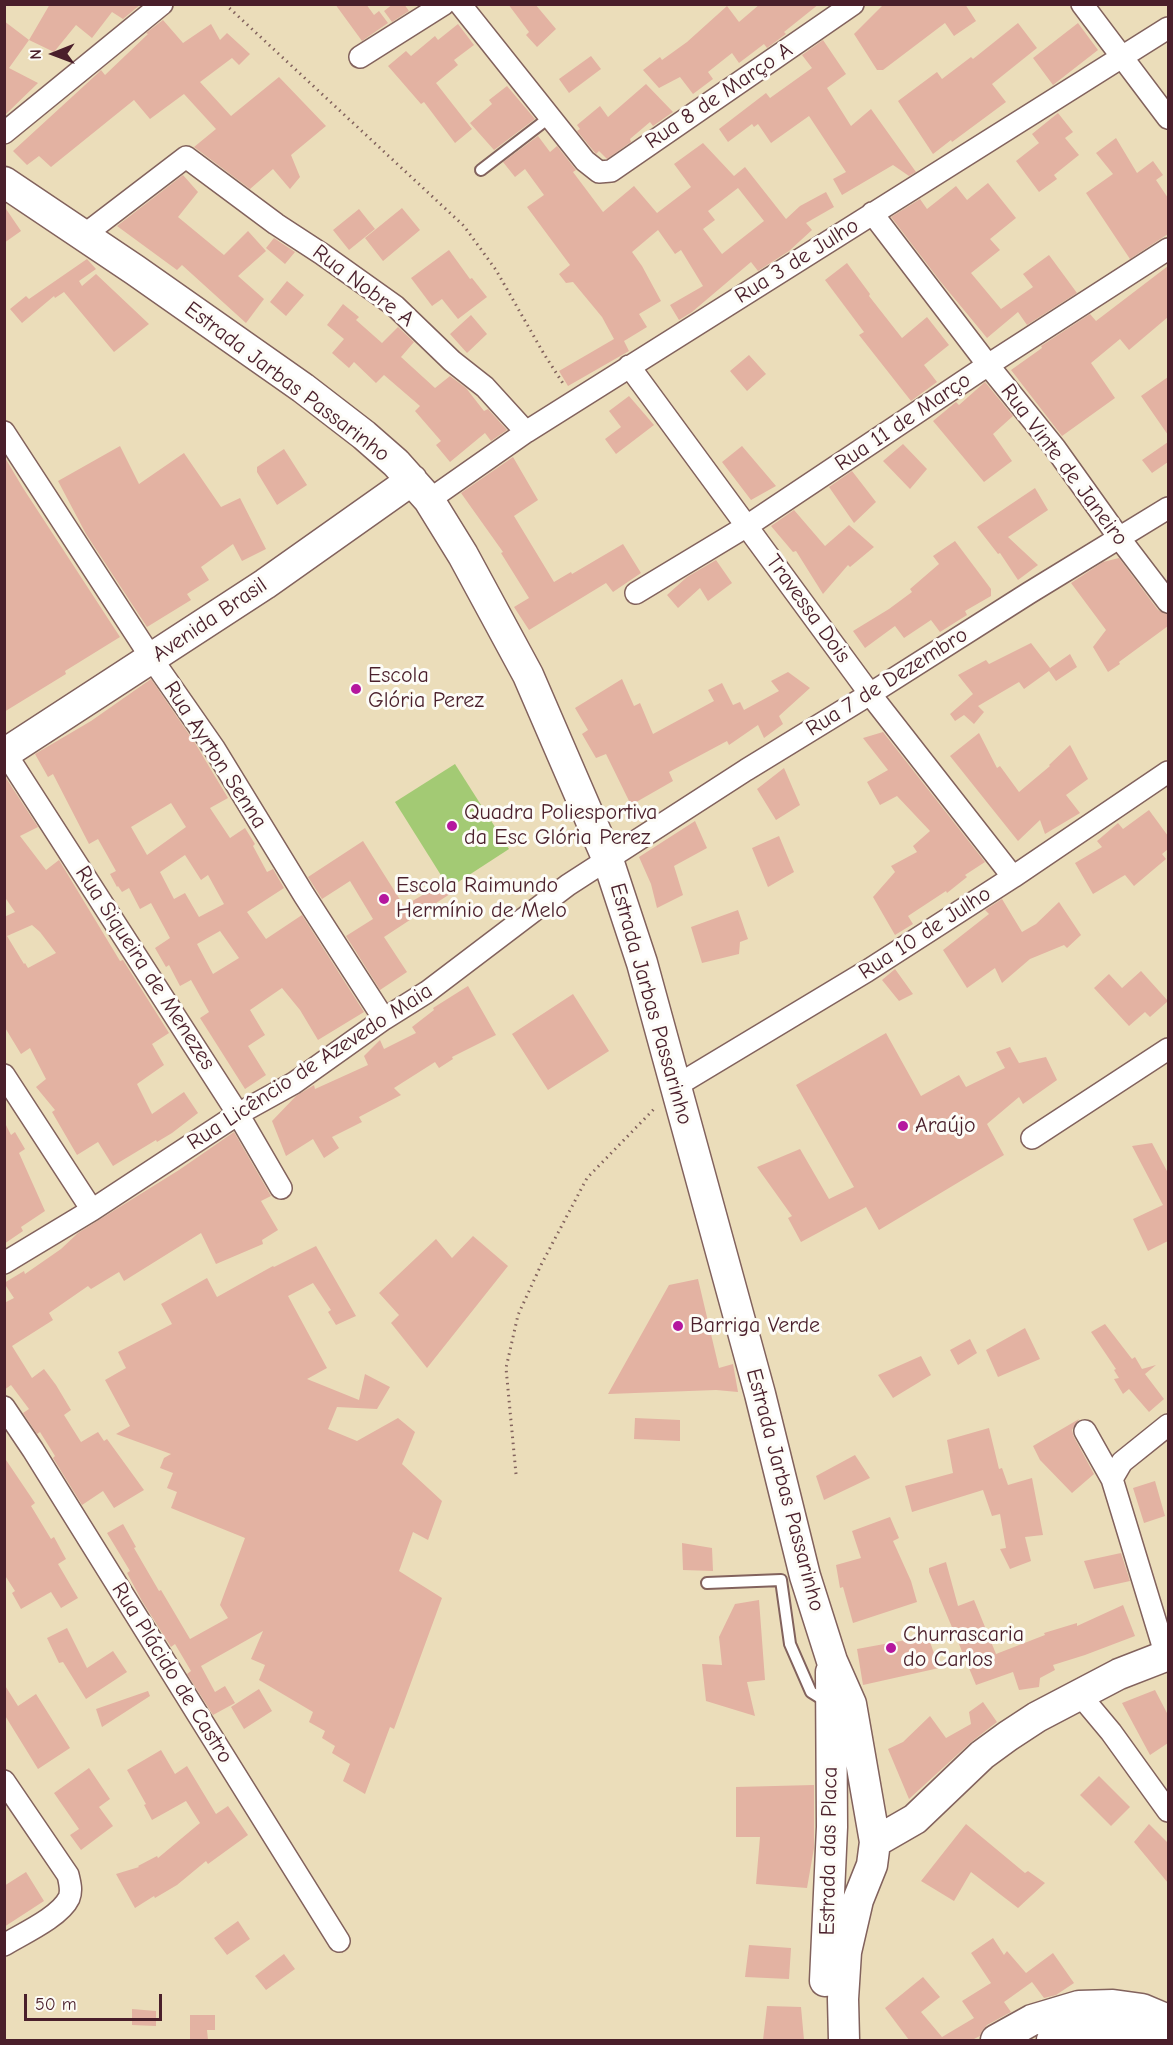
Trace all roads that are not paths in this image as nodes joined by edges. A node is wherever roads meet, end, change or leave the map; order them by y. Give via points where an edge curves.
1 (162, 4) edge
2 (444, 4) edge
3 (460, 4) edge
4 (853, 4) edge
5 (1082, 4) edge
6 (1168, 28) edge
7 (360, 57) dead end
8 (1124, 57) junction
9 (550, 117) junction
10 (1168, 118) edge
11 (4, 133) edge
12 (481, 170) dead end
13 (4, 182) edge
14 (872, 213) junction
15 (84, 236) junction
16 (1168, 249) edge
17 (988, 365) junction
18 (629, 366) junction
19 (4, 432) edge
20 (526, 432) junction
21 (420, 490) junction
22 (1168, 508) edge
23 (747, 526) junction
24 (1120, 539) junction
25 (636, 593) dead end
26 (1168, 602) edge
27 (152, 659) junction
28 (870, 694) junction
29 (5, 753) edge
30 (1168, 772) edge
31 (608, 860) junction
32 (1013, 877) junction
33 (384, 1019) junction
34 (1168, 1049) edge
35 (4, 1075) edge
36 (676, 1086) junction
37 (238, 1114) junction
38 (1032, 1138) dead end
39 (281, 1188) dead end
40 (92, 1209) junction
41 (4, 1263) edge
42 (4, 1407) edge
43 (1168, 1425) edge
44 (1084, 1431) dead end
45 (1112, 1479) junction
46 (793, 1578) junction
47 (706, 1583) dead end
48 (1167, 1656) edge
49 (1080, 1695) junction
50 (841, 1704) junction
51 (4, 1781) edge
52 (1168, 1811) edge
53 (875, 1842) junction
54 (339, 1941) dead end
55 (4, 1945) edge
56 (1168, 2020) edge
57 (827, 2040) edge
58 (844, 2040) edge
59 (996, 2040) edge
60 (1052, 2040) edge
61 (1158, 2040) edge

1 - 11 street
2 - 7 street
3 - 9 street
4 - 9 street, Rua 8 de Março A via 611,171 599,172 585,160
5 - 8 street
6 - 8 street, Rua 3 de Julho
8 - 10 street
8 - 14 street, Rua 3 de Julho
9 - 12 lane
13 - 15 street, Estrada Jarbas Passarinho
14 - 17 street, Rua Vinte de Janeiro
14 - 18 street, Rua 3 de Julho
15 - 20 street, Rua Nobre A via 186,157 395,306 485,387
15 - 21 street, Estrada Jarbas Passarinho via 303,388 364,435
16 - 17 street, Rua 11 de Março
17 - 23 street, Rua 11 de Março
17 - 24 street, Rua Vinte de Janeiro via 1055,448
18 - 20 street, Rua 3 de Julho
18 - 23 street, Travessa Dois
19 - 27 street, Rua Ayrton Senna
20 - 21 street, Rua 3 de Julho
21 - 27 street, Avenida Brasil via 300,560
21 - 31 street, Estrada Jarbas Passarinho via 463,555 528,675
22 - 24 street, Rua 7 de Dezembro
23 - 25 street, Rua 11 de Março
23 - 28 street, Travessa Dois
24 - 26 street, Rua Vinte de Janeiro
24 - 28 street, Rua 7 de Dezembro
27 - 29 street, Avenida Brasil
27 - 33 street, Rua Ayrton Senna via 214,748
28 - 31 street, Rua 7 de Dezembro
28 - 32 street, Travessa Dois
29 - 37 street, Rua Siqueira de Menezes
30 - 32 street, Rua 10 de Julho
31 - 33 street, Rua Licêncio de Azevedo Maia
31 - 36 street, Estrada Jarbas Passarinho
32 - 36 street, Rua 10 de Julho
33 - 37 street, Rua Licêncio de Azevedo Maia via 294,1083
34 - 38 street
35 - 40 street
36 - 46 street, Estrada Jarbas Passarinho via 757,1383
37 - 39 street, Rua Siqueira de Menezes
37 - 40 street, Rua Licêncio de Azevedo Maia
40 - 41 street, Rua Licêncio de Azevedo Maia
42 - 54 street, Rua Plácido de Castro
43 - 45 street via 1122,1462
44 - 45 street
45 - 48 street
46 - 47 lane
46 - 50 street, Estrada Jarbas Passarinho via 832,1660
46 - 50 lane via 790,1644 811,1692
48 - 49 street via 1119,1674
49 - 52 street
49 - 53 street via 1008,1736 982,1755 915,1819
50 - 53 street, Estrada Jarbas Passarinho
50 - 57 street, Estrada das Placa via 825,1982
51 - 55 street via 68,1875 71,1891 69,1899 44,1922
53 - 58 street, Estrada das Placa via 846,1952
56 - 59 street via 1142,2009 1079,2006 1032,2020
60 - 61 street via 1103,2031 1131,2032

